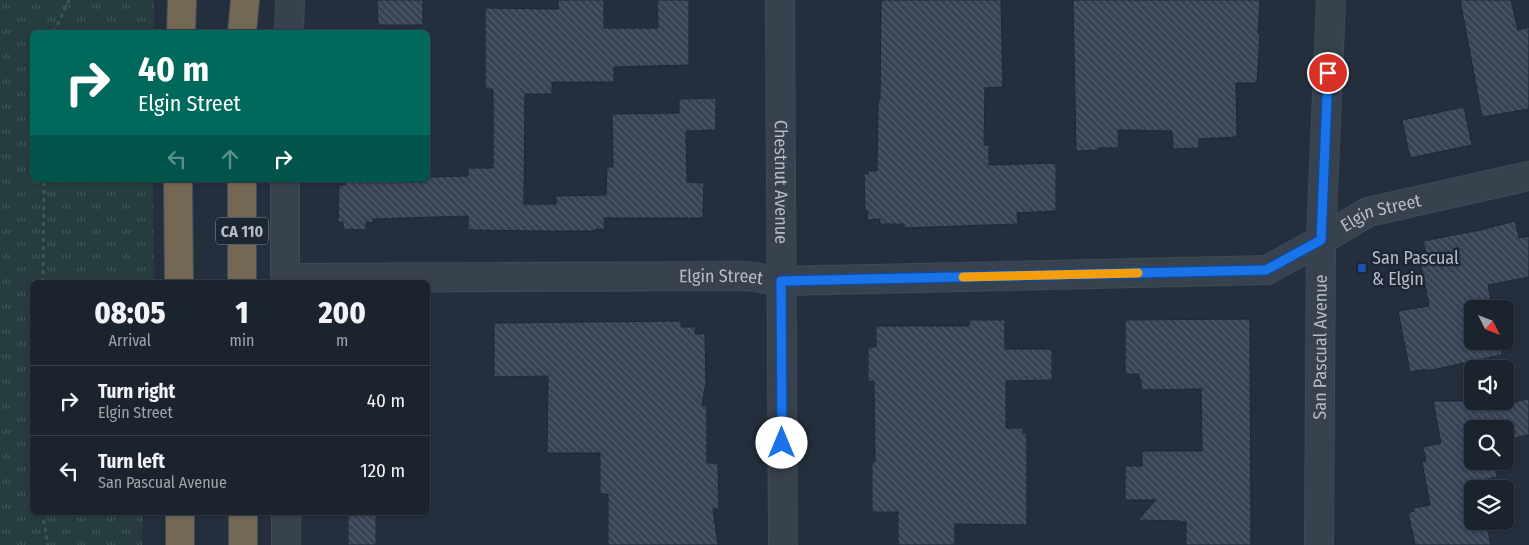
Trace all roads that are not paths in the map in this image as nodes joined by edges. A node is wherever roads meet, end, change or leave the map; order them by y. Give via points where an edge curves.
1 (182, 0) edge
2 (245, 0) edge
3 (290, 0) edge
4 (780, 0) edge
5 (1331, 0) edge
6 (181, 30) edge
7 (242, 30) edge
8 (288, 30) edge
9 (1529, 176) edge
10 (178, 182) edge
11 (242, 182) edge
12 (285, 182) edge
13 (1321, 240) junction
14 (179, 280) edge
15 (242, 280) edge
16 (284, 280) edge
17 (781, 281) junction
18 (180, 515) edge
19 (243, 515) edge
20 (286, 515) edge
21 (180, 545) edge
22 (243, 545) edge
23 (286, 545) edge
24 (783, 545) edge
25 (1318, 545) edge

1 - 6 highway
2 - 7 highway
3 - 8 street
4 - 17 street, Chestnut Avenue
5 - 13 street, San Pascual Avenue
9 - 13 street, Elgin Street via 1368,212
10 - 14 highway
11 - 15 highway, CA 110
12 - 16 street
13 - 17 street, Elgin Street via 1266,270
13 - 25 street, San Pascual Avenue
16 - 17 street, Elgin Street via 746,276
17 - 24 street, Chestnut Avenue
18 - 21 highway
19 - 22 highway
20 - 23 street

